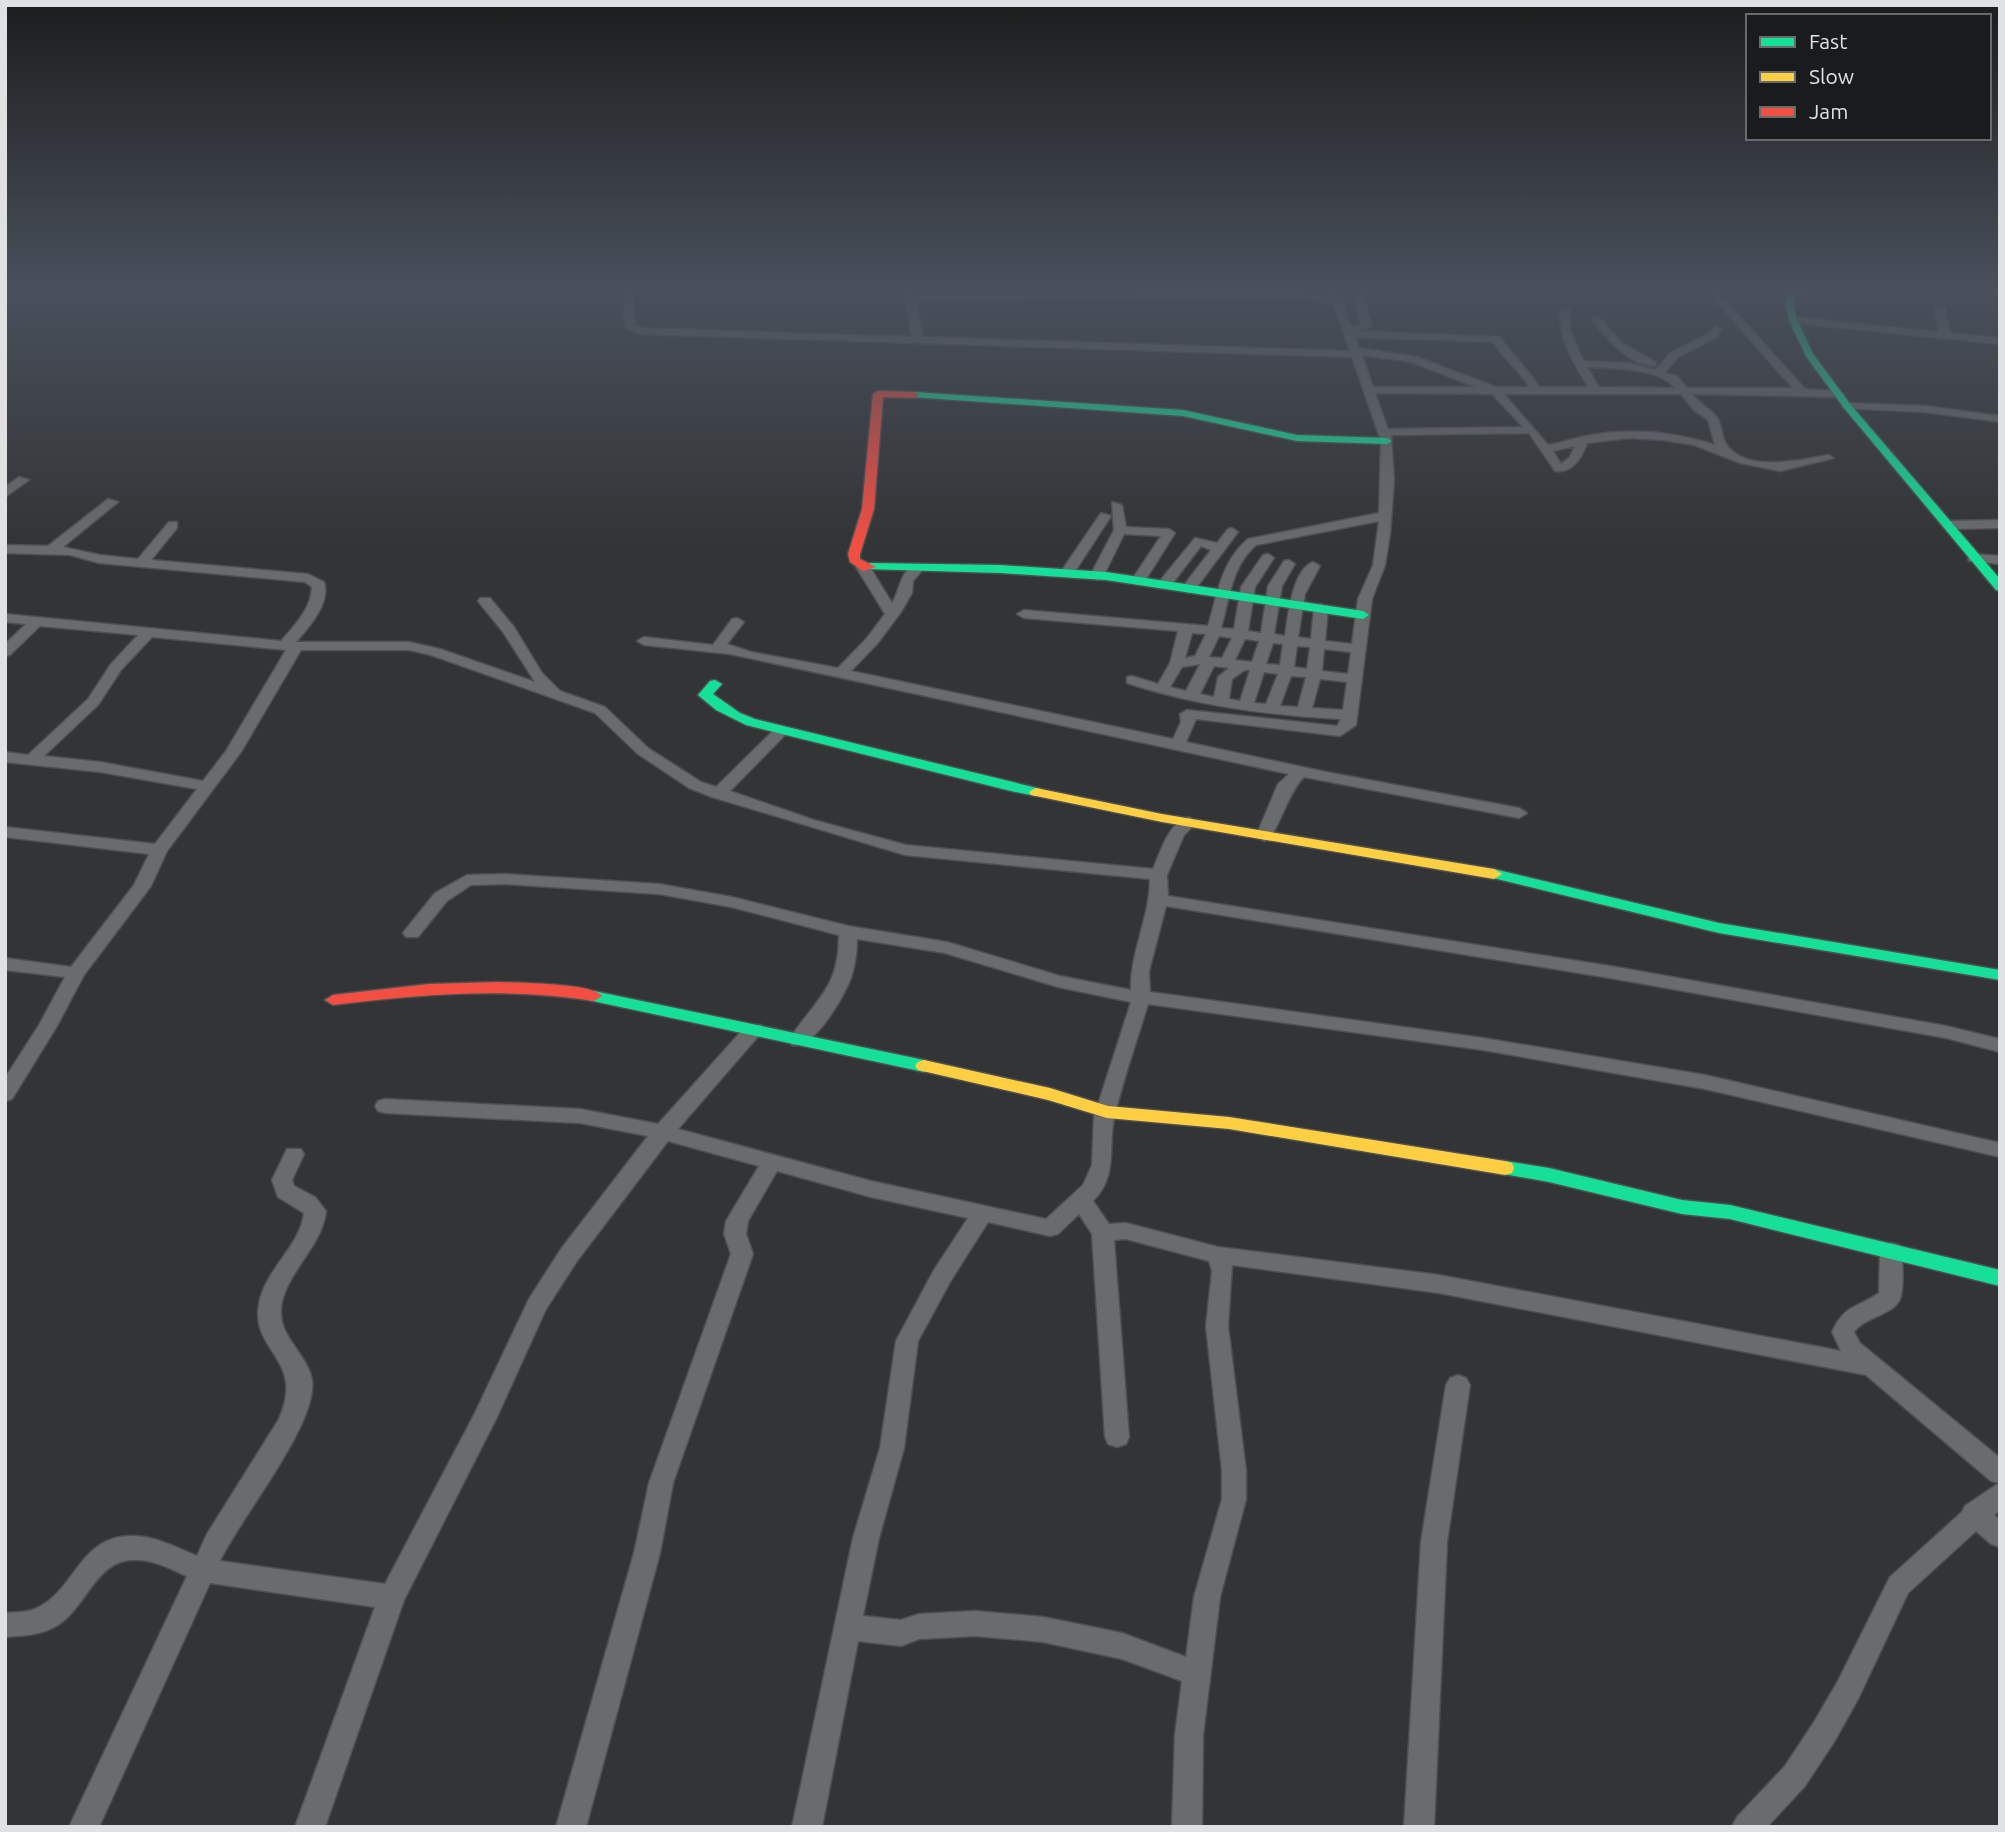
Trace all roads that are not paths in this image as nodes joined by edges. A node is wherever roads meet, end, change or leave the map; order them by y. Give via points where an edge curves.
1 (1365, 374) edge
2 (1453, 374) edge
3 (1527, 374) edge
4 (1587, 374) edge
5 (1669, 374) edge
6 (1784, 374) edge
7 (1825, 374) edge
8 (1371, 390) junction
9 (1685, 390) junction
10 (1496, 391) junction
11 (1536, 391) junction
12 (1597, 391) junction
13 (1798, 391) junction
14 (1840, 396) junction
15 (2000, 419) edge
16 (1532, 430) junction
17 (1385, 436) junction
18 (1581, 440) junction
19 (1546, 449) junction
20 (1731, 455) junction
21 (1828, 458) dead end
22 (1744, 461) junction
23 (23, 480) dead end
24 (1775, 480) dead end
25 (5, 493) edge
26 (112, 502) dead end
27 (1116, 505) dead end
28 (1105, 516) dead end
29 (1385, 516) junction
30 (2000, 524) edge
31 (1949, 525) junction
32 (173, 526) dead end
33 (1120, 530) junction
34 (1232, 532) dead end
35 (1217, 548) junction
36 (5, 549) edge
37 (49, 552) junction
38 (1268, 558) dead end
39 (1974, 558) junction
40 (2000, 560) edge
41 (141, 563) junction
42 (1289, 564) dead end
43 (863, 566) junction
44 (1313, 566) dead end
45 (917, 568) junction
46 (1067, 573) junction
47 (1097, 576) junction
48 (1138, 581) junction
49 (1164, 585) junction
50 (2000, 587) edge
51 (1188, 589) junction
52 (1224, 595) junction
53 (1245, 597) junction
54 (485, 601) dead end
55 (1274, 601) junction
56 (1296, 604) junction
57 (1321, 608) junction
58 (891, 612) junction
59 (1024, 614) dead end
60 (1363, 615) junction
61 (5, 618) edge
62 (37, 621) junction
63 (737, 622) dead end
64 (1186, 628) junction
65 (150, 631) junction
66 (1213, 632) junction
67 (1240, 635) junction
68 (1267, 638) junction
69 (644, 640) dead end
70 (1291, 640) junction
71 (1318, 644) junction
72 (290, 646) junction
73 (1359, 649) junction
74 (726, 651) junction
75 (5, 652) edge
76 (1179, 658) junction
77 (1205, 661) junction
78 (1226, 664) junction
79 (1250, 666) junction
80 (1286, 671) junction
81 (841, 673) junction
82 (1314, 674) junction
83 (1355, 679) junction
84 (1132, 680) dead end
85 (715, 684) dead end
86 (1161, 690) junction
87 (557, 695) junction
88 (1192, 695) junction
89 (1221, 701) junction
90 (1246, 705) junction
91 (1272, 708) junction
92 (1304, 712) junction
93 (1348, 715) junction
94 (779, 733) junction
95 (1178, 744) junction
96 (5, 757) edge
97 (31, 760) junction
98 (1300, 772) junction
99 (207, 786) junction
100 (718, 794) junction
101 (1518, 813) dead end
102 (1189, 822) junction
103 (5, 832) edge
104 (1264, 836) junction
105 (159, 850) junction
106 (1159, 875) junction
107 (1159, 900) junction
108 (848, 932) junction
109 (412, 933) dead end
110 (5, 964) edge
111 (76, 972) junction
112 (2000, 975) edge
113 (1141, 998) junction
114 (333, 1000) dead end
115 (754, 1029) junction
116 (799, 1040) junction
117 (2000, 1046) edge
118 (5, 1094) edge
119 (385, 1106) dead end
120 (1107, 1112) junction
121 (663, 1132) junction
122 (2000, 1150) edge
123 (294, 1154) dead end
124 (771, 1164) junction
125 (1081, 1200) junction
126 (982, 1214) junction
127 (1103, 1233) junction
128 (1891, 1251) junction
129 (1218, 1255) junction
130 (2000, 1278) edge
131 (1868, 1366) junction
132 (1458, 1385) dead end
133 (1117, 1437) dead end
134 (2000, 1473) edge
135 (2000, 1494) edge
136 (1974, 1514) junction
137 (2000, 1536) edge
138 (204, 1569) junction
139 (392, 1597) junction
140 (5, 1625) edge
141 (846, 1633) junction
142 (1198, 1674) junction
143 (84, 1827) edge
144 (310, 1827) edge
145 (571, 1827) edge
146 (807, 1827) edge
147 (1187, 1827) edge
148 (1419, 1827) edge
149 (1747, 1827) edge

1 - 8 street
2 - 10 street
3 - 11 street
4 - 12 street
5 - 9 street
6 - 13 street
7 - 14 street
8 - 10 street
8 - 17 street
9 - 12 street
9 - 13 street
9 - 20 street via 1713,419 1720,443
10 - 11 street
10 - 16 street
11 - 12 street
13 - 14 street
14 - 15 street
14 - 31 street
16 - 17 street
16 - 19 street
17 - 29 street
17 - 43 street via 1297,438 1183,413 878,394 868,509 854,560
18 - 19 street
18 - 19 street via 1578,454 1565,468 1559,468
18 - 20 street via 1671,436
20 - 22 street
21 - 22 street via 1780,467
22 - 24 street
23 - 25 street
26 - 37 street
27 - 33 street
28 - 46 street
29 - 52 street via 1252,541 1233,565
29 - 60 street via 1379,565
30 - 31 street
31 - 39 street
32 - 41 street
33 - 47 street
33 - 48 street via 1169,533
34 - 35 street
35 - 49 street via 1199,541
35 - 51 street
36 - 37 street
37 - 41 street via 71,551
38 - 53 street
39 - 40 street
39 - 50 street
41 - 72 street via 315,581 320,593
42 - 55 street via 1275,586
43 - 45 street
43 - 58 street
44 - 56 street
45 - 46 street
45 - 58 street
46 - 47 street
47 - 48 street
48 - 49 street
49 - 51 street
51 - 52 street
52 - 53 street
52 - 66 street
53 - 55 street
53 - 67 street
54 - 87 street via 536,675
55 - 56 street
55 - 68 street
56 - 57 street
56 - 70 street
57 - 60 street
57 - 71 street
58 - 81 street via 872,641
59 - 64 street
60 - 73 street
61 - 62 street
62 - 65 street
62 - 75 street
63 - 74 street via 719,646
64 - 66 street
64 - 76 street
65 - 72 street
65 - 97 street via 116,667 93,702
66 - 67 street
66 - 77 street
67 - 68 street
67 - 78 street
68 - 70 street
68 - 79 street
69 - 74 street
70 - 71 street
70 - 80 street
71 - 73 street
71 - 82 street
72 - 87 street via 409,646
72 - 99 street via 233,752
73 - 83 street
74 - 81 street
76 - 77 street
76 - 86 street
77 - 78 street
77 - 88 street
78 - 79 street
79 - 80 street
79 - 89 street via 1225,677
79 - 90 street
80 - 82 street
80 - 91 street
81 - 95 street
82 - 83 street
82 - 92 street
83 - 93 street
84 - 86 street
85 - 94 street via 705,695 723,712
86 - 88 street
87 - 100 street via 607,714 643,751 695,785
88 - 89 street
89 - 90 street
90 - 91 street
91 - 92 street
92 - 93 street
93 - 95 street via 1348,725 1340,731 1187,714 1189,722
94 - 100 street
94 - 102 street via 829,741 959,776
95 - 98 street
96 - 97 street
97 - 99 street
98 - 101 street via 1418,798
98 - 104 street via 1286,784
99 - 105 street
100 - 106 street via 905,850
102 - 104 street
102 - 106 street via 1177,833
103 - 105 street
104 - 112 street via 1529,880 1719,928
105 - 111 street via 142,886
106 - 107 street
107 - 113 street via 1140,971
107 - 117 street via 1630,976 1946,1032
108 - 109 street via 691,893 506,879 467,880 441,897
108 - 113 street via 958,950 1058,981
108 - 116 street via 850,957 842,978 818,1019
110 - 111 street
111 - 118 street
113 - 120 street
113 - 122 street via 1483,1044 1704,1082
114 - 115 street via 381,993 545,987
115 - 116 street
115 - 121 street
116 - 120 street via 1005,1083
119 - 121 street via 580,1116
120 - 125 street via 1102,1165 1092,1189
120 - 128 street via 1229,1123 1549,1175
121 - 124 street
121 - 139 street via 569,1255 537,1306
123 - 138 street via 282,1180 285,1191 315,1211 313,1227 278,1282 270,1304 271,1327 300,1379 299,1401
124 - 126 street
124 - 145 street via 737,1221 735,1234 742,1254 661,1483 647,1553
125 - 126 street via 1050,1228
125 - 127 street
126 - 141 street via 907,1341 892,1448 866,1538
127 - 129 street via 1126,1231
127 - 133 street
128 - 130 street
128 - 131 street via 1890,1297 1858,1312 1843,1332 1851,1349
129 - 131 street via 1439,1284
129 - 142 street via 1223,1271 1217,1326 1234,1499 1207,1597
131 - 134 street
132 - 148 street via 1434,1542
135 - 136 street
136 - 137 street
136 - 149 street via 1899,1585 1824,1731 1795,1776
138 - 139 street
138 - 140 street via 160,1550 118,1550 102,1557 57,1612 30,1626
138 - 143 street
139 - 144 street
141 - 142 street via 855,1627 901,1633 909,1627 948,1623 1032,1628 1121,1646
141 - 146 street
142 - 147 street via 1189,1735

